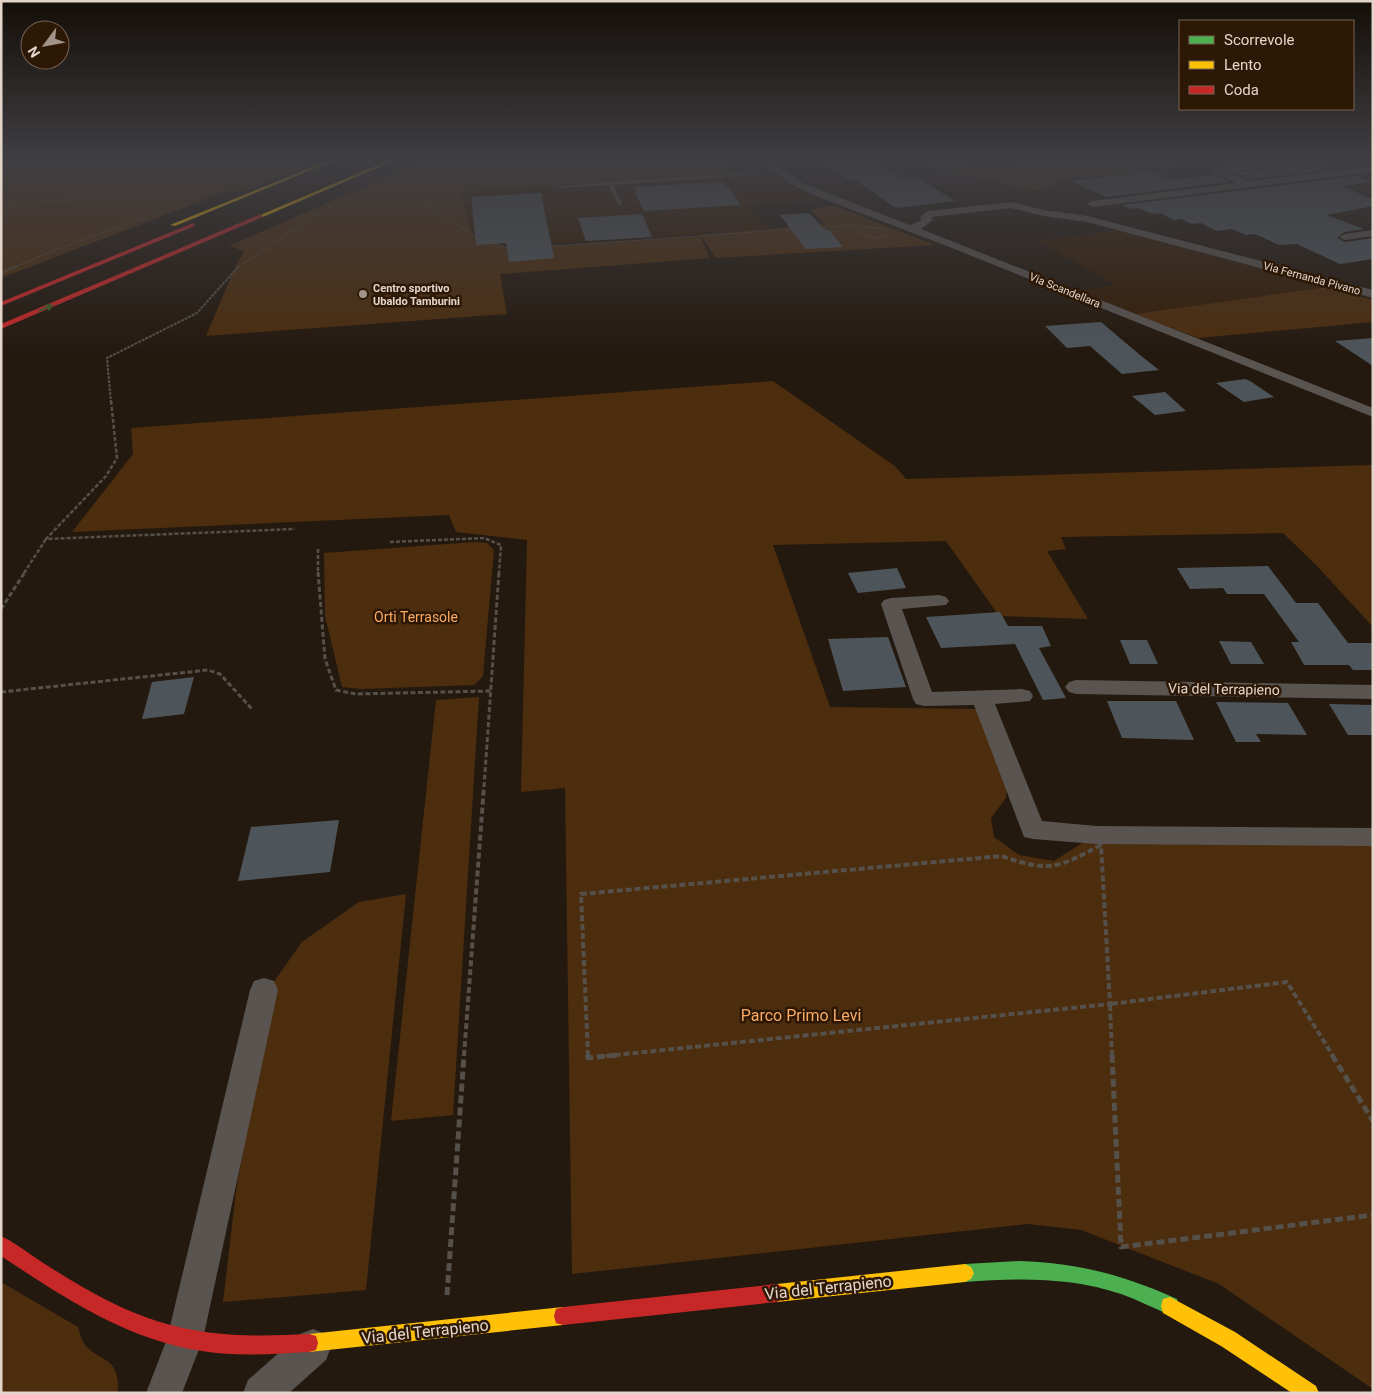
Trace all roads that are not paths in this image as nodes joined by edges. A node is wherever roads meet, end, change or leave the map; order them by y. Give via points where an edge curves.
1 (180, 224) edge
2 (191, 224) edge
3 (223, 224) edge
4 (243, 224) edge
5 (899, 224) edge
6 (926, 224) edge
7 (1106, 224) edge
8 (910, 228) junction
9 (1373, 233) edge
10 (1345, 237) dead end
11 (1, 294) edge
12 (1373, 294) edge
13 (1, 304) edge
14 (1, 317) edge
15 (1, 327) edge
16 (1373, 413) edge
17 (939, 602) dead end
18 (1076, 687) dead end
19 (1373, 692) edge
20 (1022, 696) dead end
21 (982, 698) junction
22 (1373, 837) edge
23 (264, 990) dead end
24 (1, 1245) edge
25 (185, 1340) junction
26 (318, 1342) junction
27 (164, 1393) edge
28 (261, 1393) edge
29 (1309, 1393) edge

1 - 11 main road
2 - 13 main road
3 - 14 main road
15 -> 4 main road
5 - 8 street, Via Scandellara
6 - 8 street, Via Fernanda Pivano
7 - 12 street, Via Fernanda Pivano
8 - 16 street, Via Scandellara
9 - 10 street
17 - 21 street via 891,604 924,699
18 - 19 street, Via del Terrapieno
20 - 21 street
21 - 22 street via 1033,830 1096,835
23 - 25 street
24 - 25 main road, Via del Terrapieno via 129,1321
25 - 26 main road, Via del Terrapieno via 268,1346
25 - 27 street
26 - 28 street
26 - 29 main road, Via del Terrapieno via 1001,1269 1047,1269 1101,1278 1168,1306 1236,1343

